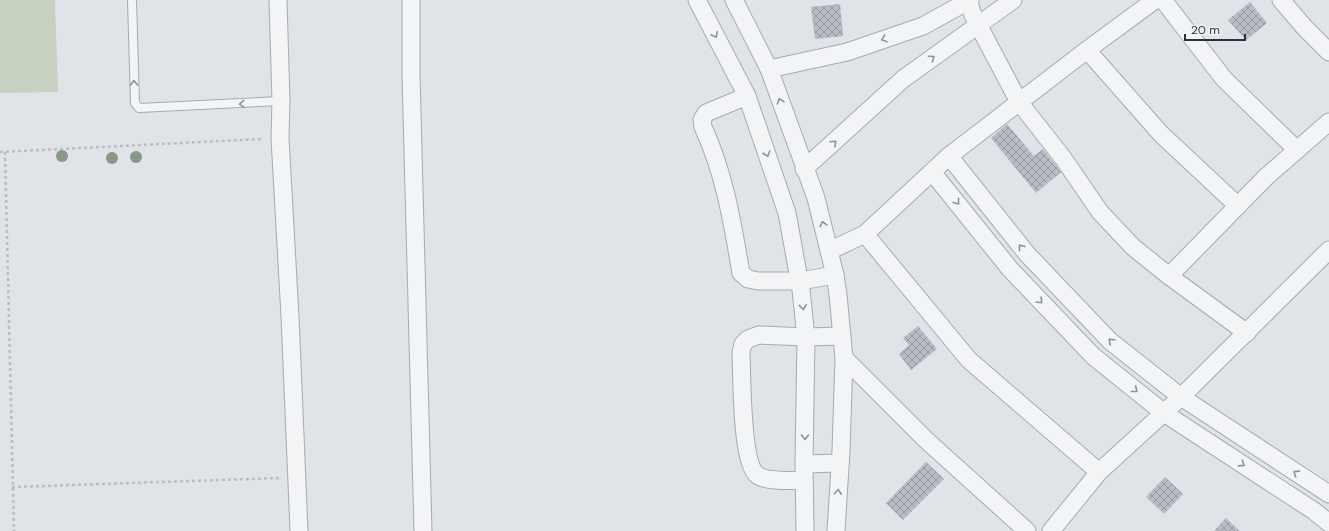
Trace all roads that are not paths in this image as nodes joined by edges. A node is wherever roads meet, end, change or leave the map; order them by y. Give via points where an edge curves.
1 (132, 0) edge
2 (278, 0) edge
3 (411, 0) edge
4 (734, 0) edge
5 (969, 0) edge
6 (1013, 0) edge
7 (1155, 0) edge
8 (1163, 0) edge
9 (1282, 0) edge
10 (703, 2) edge
11 (978, 25) junction
12 (1087, 50) junction
13 (1329, 52) edge
14 (769, 69) junction
15 (747, 96) junction
16 (281, 101) junction
17 (1019, 102) junction
18 (1329, 122) edge
19 (1297, 150) junction
20 (949, 156) junction
21 (804, 169) junction
22 (932, 172) junction
23 (1238, 206) junction
24 (865, 234) junction
25 (1329, 250) edge
26 (829, 251) junction
27 (835, 275) junction
28 (1169, 276) junction
29 (800, 281) junction
30 (1247, 333) junction
31 (842, 336) junction
32 (806, 337) junction
33 (844, 358) junction
34 (1181, 398) junction
35 (1164, 413) junction
36 (840, 463) junction
37 (804, 464) junction
38 (1099, 472) junction
39 (804, 481) junction
40 (1329, 494) edge
41 (1329, 523) edge
42 (300, 531) edge
43 (423, 531) edge
44 (805, 531) edge
45 (836, 531) edge
46 (1027, 531) edge
47 (1051, 531) edge

16 -> 1 lane via 139,108 135,103
2 - 16 street
3 - 43 street
4 - 14 street
5 - 11 street
5 -> 14 street via 923,26 847,52
6 - 11 street
7 - 12 street
8 - 19 street via 1224,78
9 - 13 street
10 -> 15 street
11 - 17 street
21 -> 11 street via 903,78
12 - 17 street
12 - 23 street via 1161,134
21 -> 14 street
15 -> 29 street via 787,213
15 - 29 street via 706,113 702,120 730,206 741,273 748,279 758,281
16 - 42 street via 280,138
17 - 20 street
17 - 28 street via 1063,158 1100,212 1132,247
18 - 19 street
19 - 23 street
20 - 22 street
34 -> 20 street via 1094,325 1027,254
26 -> 21 street via 816,198
22 - 24 street
22 -> 35 street via 1010,269 1088,351
23 - 28 street
24 - 26 street
24 - 38 street via 969,360
25 - 30 street
26 - 27 street
27 - 29 street
27 - 31 street
28 - 30 street
29 -> 32 street
30 - 34 street
31 - 32 street
31 - 33 street
32 -> 37 street
32 - 39 street via 759,335 748,339 743,344 741,352 745,442 751,467 756,475 764,479
33 - 36 street
33 - 46 street via 925,439
34 - 35 street
40 -> 34 street
35 - 38 street
35 -> 41 street
36 - 37 street
45 -> 36 street
37 - 39 street
38 - 47 street
39 - 44 street

